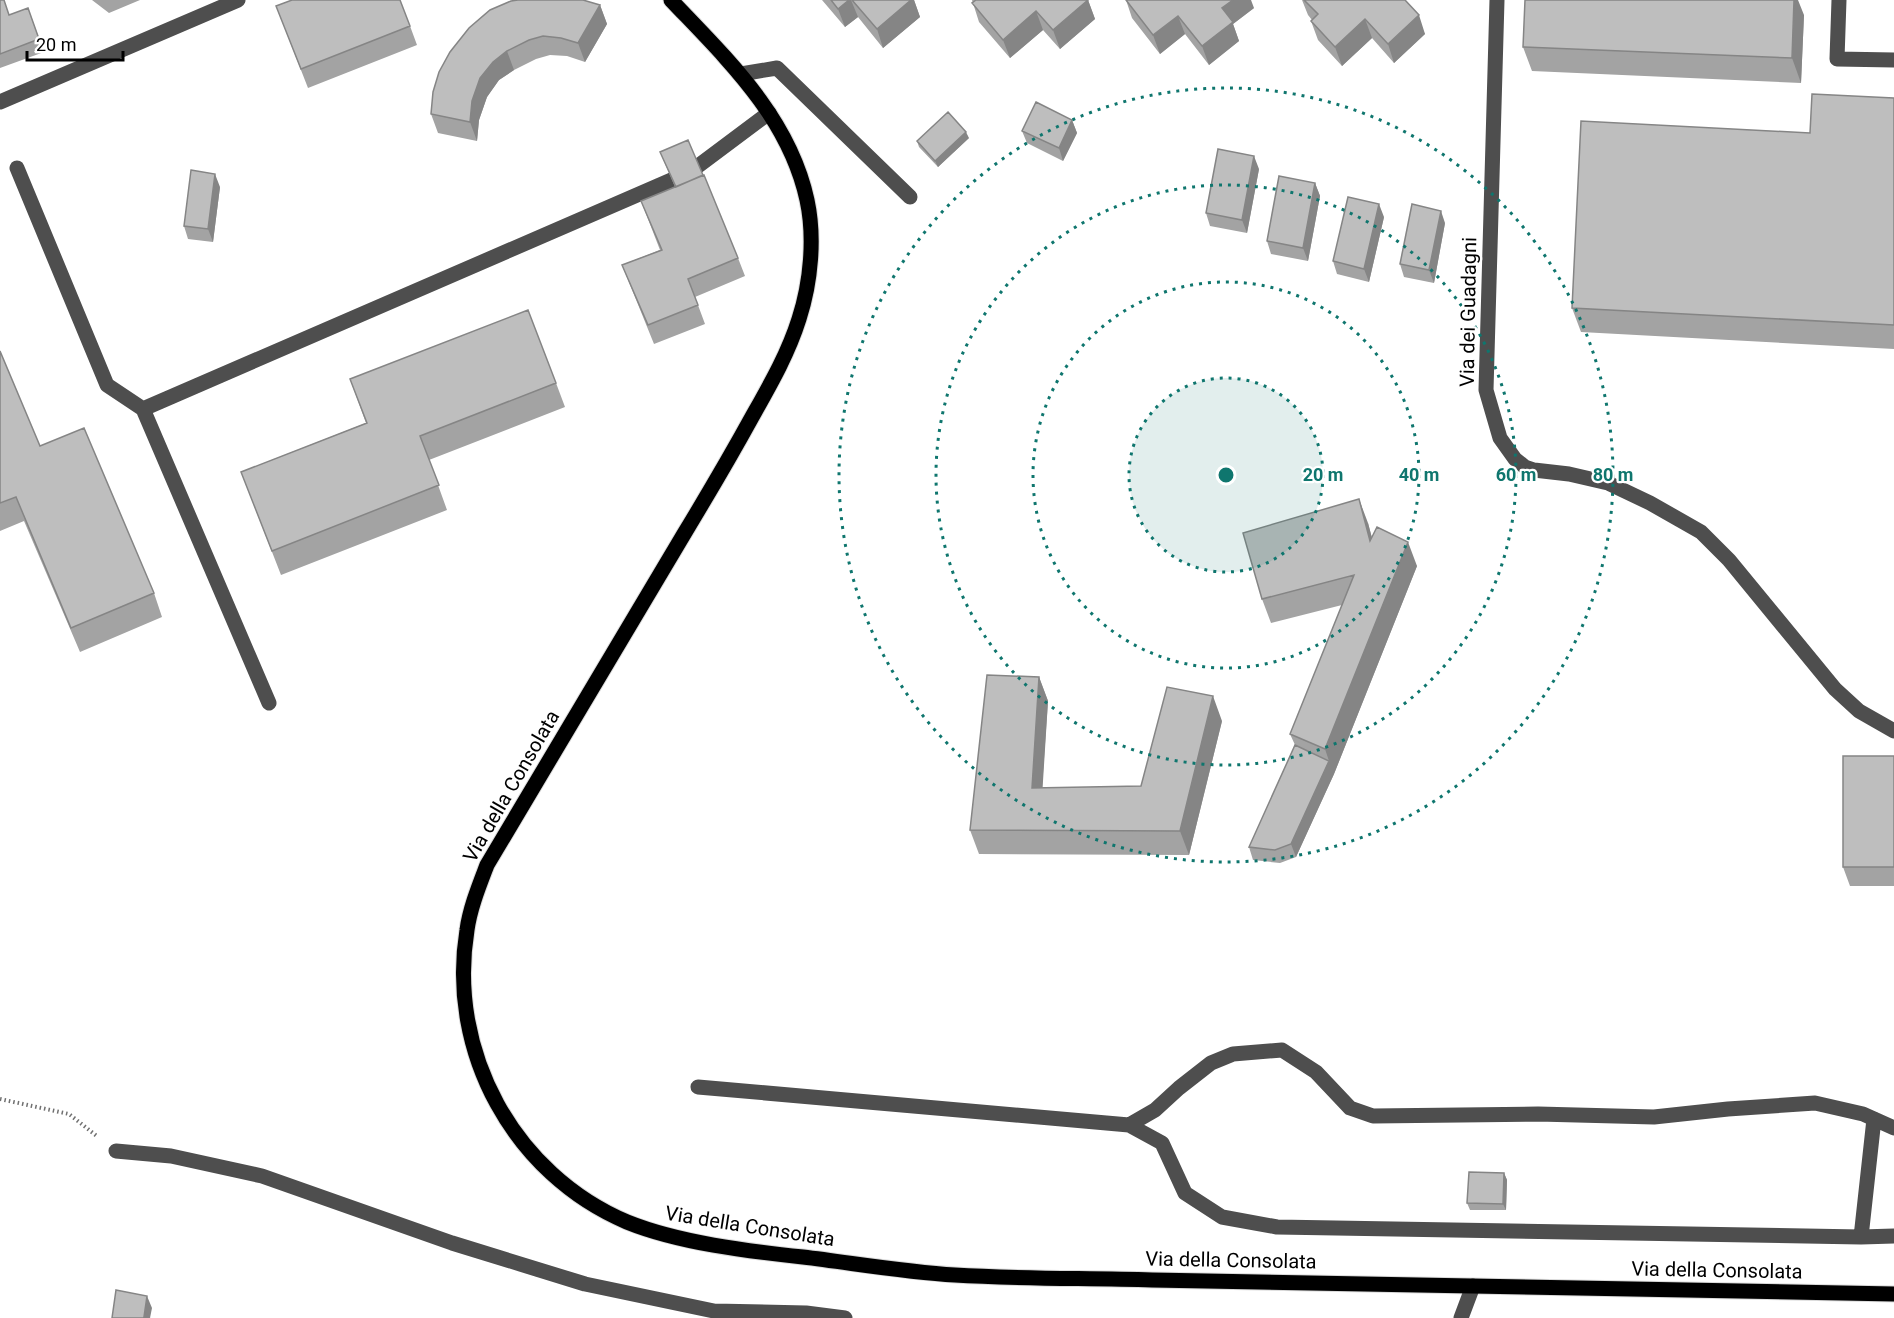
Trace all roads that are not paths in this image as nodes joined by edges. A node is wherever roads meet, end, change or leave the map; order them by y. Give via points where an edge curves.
1 (238, 0) edge
2 (671, 0) edge
3 (1497, 0) edge
4 (1839, 0) edge
5 (1894, 60) edge
6 (741, 74) junction
7 (0, 102) edge
8 (769, 113) junction
9 (17, 168) dead end
10 (910, 196) dead end
11 (143, 408) junction
12 (269, 703) dead end
13 (1894, 731) edge
14 (698, 1087) dead end
15 (1874, 1119) junction
16 (1129, 1125) junction
17 (1894, 1128) edge
18 (116, 1151) road end
19 (1894, 1236) edge
20 (1861, 1237) junction
21 (1473, 1286) junction
22 (1894, 1294) edge
23 (845, 1318) edge
24 (1461, 1318) edge

1 - 7 street
2 - 6 main road, Via della Consolata
3 - 13 street, Via dei Guadagni via 1486,390 1500,438 1525,467 1608,483 1701,532 1729,560 1835,689 1858,711
4 - 5 street via 1837,59
6 - 8 main road, Via della Consolata
6 - 10 street via 777,68
8 - 11 street via 690,172
8 - 21 main road, Via della Consolata via 793,157 810,219 810,264 795,333 717,478 487,865 471,910 464,969 469,1035 489,1090 508,1122 552,1173 606,1211 654,1232 744,1249 953,1275
9 - 11 street via 107,385
11 - 12 street
14 - 16 street
15 - 16 street via 1815,1103 1654,1117 1373,1116 1350,1108 1317,1072 1282,1050 1233,1054 1211,1063 1155,1110
15 - 17 street
15 - 20 street
16 - 20 street via 1162,1143 1185,1193 1222,1216 1277,1227
18 - 23 street via 171,1156 262,1176 452,1243 585,1284 714,1311
19 - 20 street
21 - 22 main road, Via della Consolata
21 - 24 street

